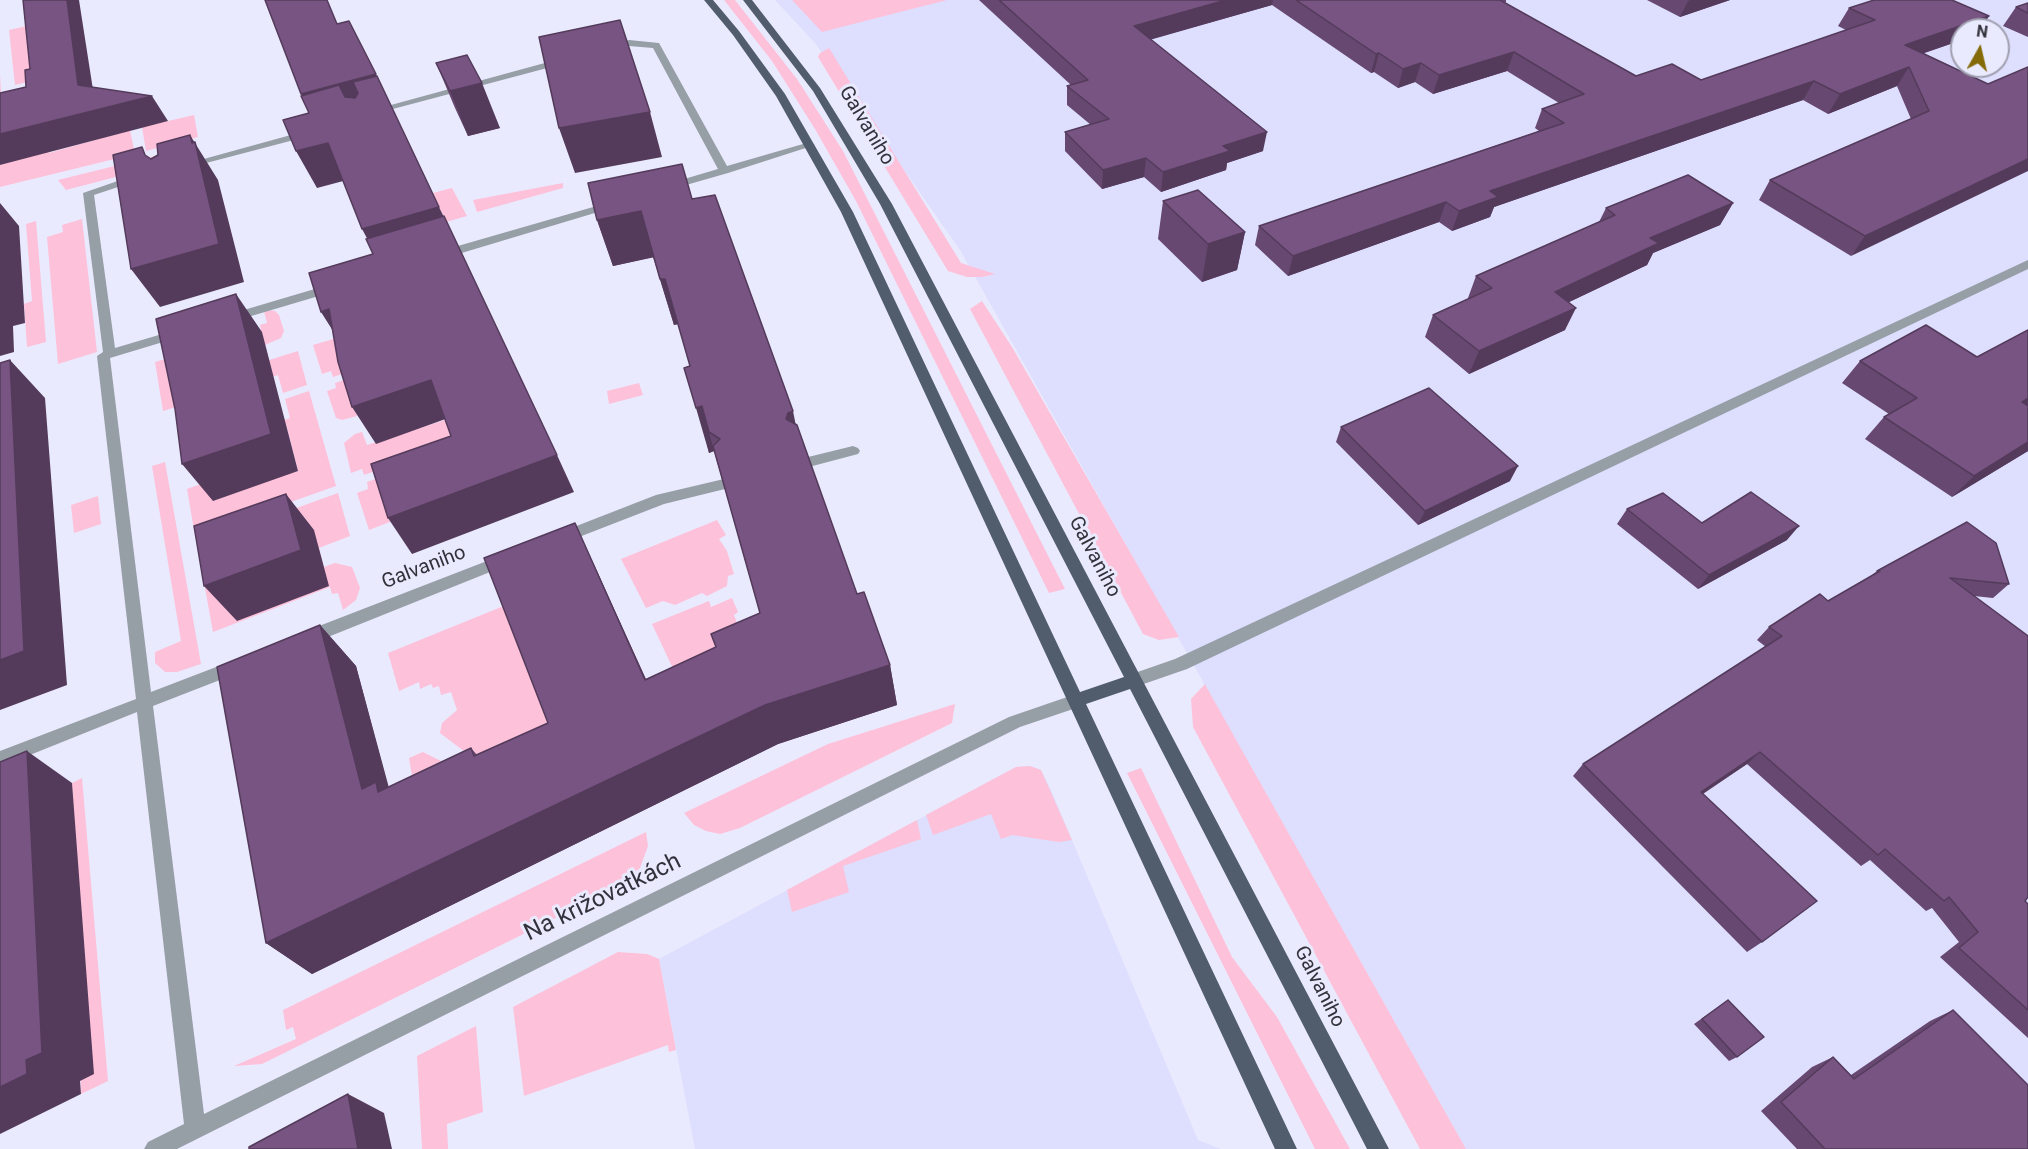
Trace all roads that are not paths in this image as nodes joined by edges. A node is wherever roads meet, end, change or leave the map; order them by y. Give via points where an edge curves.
1 (708, 0) edge
2 (747, 0) edge
3 (596, 52) edge
4 (574, 58) edge
5 (362, 115) edge
6 (323, 128) edge
7 (810, 145) junction
8 (172, 169) edge
9 (724, 171) junction
10 (150, 175) edge
11 (660, 190) edge
12 (626, 200) edge
13 (426, 260) edge
14 (2028, 264) edge
15 (348, 283) edge
16 (224, 320) edge
17 (190, 330) edge
18 (106, 355) junction
19 (853, 451) dead end
20 (805, 463) edge
21 (724, 484) edge
22 (551, 542) edge
23 (519, 555) edge
24 (290, 645) edge
25 (246, 662) edge
26 (1135, 680) junction
27 (1076, 700) junction
28 (144, 702) junction
29 (0, 759) edge
30 (195, 1129) junction
31 (155, 1149) edge
32 (1286, 1149) edge
33 (1378, 1149) edge

1 - 7 main road via 760,67
2 - 26 main road, Galvaniho via 817,90 886,204
3 - 9 street via 629,43 656,45
4 - 5 street
6 - 8 street
7 - 9 street
7 - 27 main road via 847,212
9 - 11 street
10 - 18 street via 88,192
12 - 13 street
14 - 26 street via 1224,644
15 - 16 street
17 - 18 street
18 - 28 street
19 - 20 street
21 - 22 street via 661,499
23 - 24 street, Galvaniho
25 - 28 street
26 - 27 main road
26 - 33 main road, Galvaniho
27 - 30 street, Na križovatkách via 1015,722
27 - 32 main road
28 - 29 street
28 - 30 street
30 - 31 street, Na križovatkách

